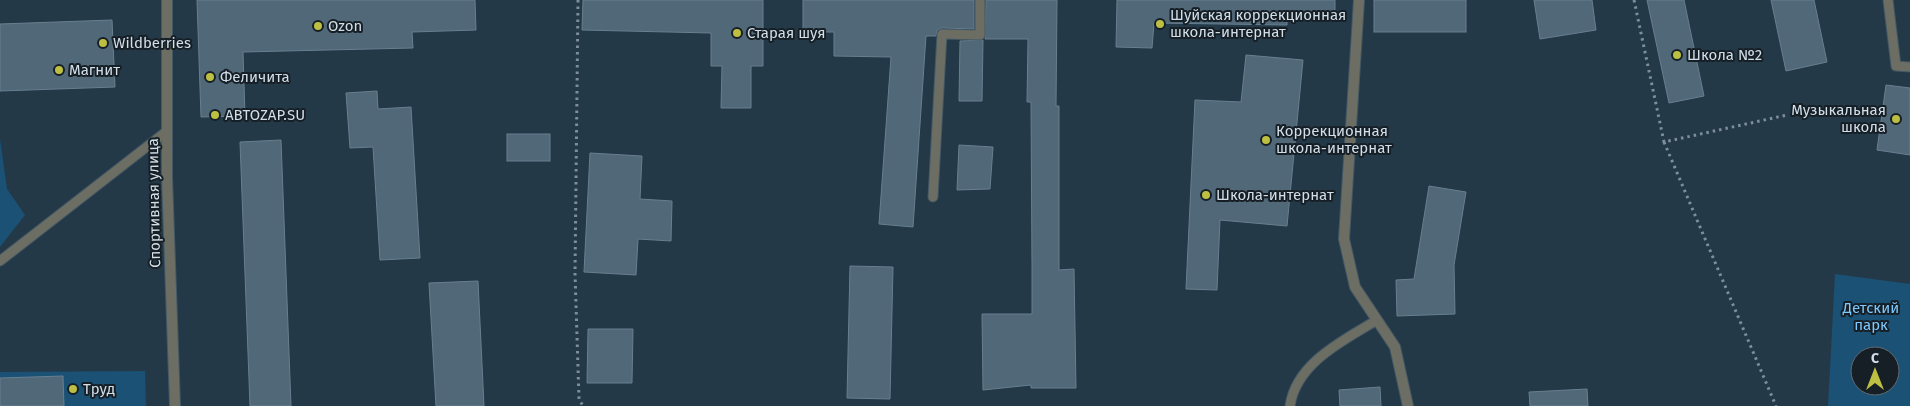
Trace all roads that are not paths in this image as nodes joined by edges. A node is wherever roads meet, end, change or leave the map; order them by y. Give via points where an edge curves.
1 (166, 0) edge
2 (980, 0) edge
3 (1359, 0) edge
4 (1888, 0) edge
5 (1910, 67) edge
6 (167, 131) junction
7 (932, 197) dead end
8 (0, 261) edge
9 (1377, 320) junction
10 (175, 406) edge
11 (1290, 406) edge
12 (1408, 406) edge

1 - 6 street, Спортивная улица
2 - 7 lane via 980,35 942,34
3 - 9 street via 1344,239 1355,287
4 - 5 lane via 1896,66
6 - 8 lane
6 - 10 street, Спортивная улица
9 - 11 lane via 1329,348 1301,379
9 - 12 street via 1395,347

